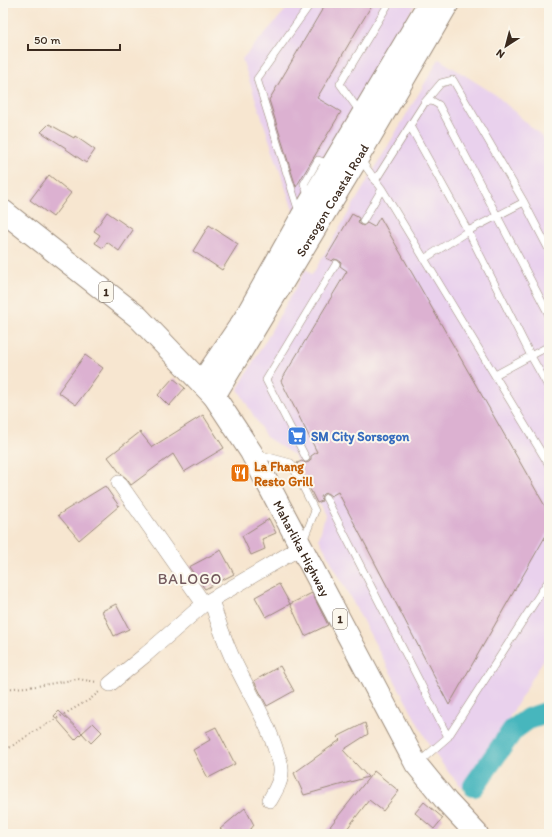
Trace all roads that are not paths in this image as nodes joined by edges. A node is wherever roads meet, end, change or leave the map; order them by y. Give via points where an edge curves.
1 (311, 3) edge
2 (389, 3) edge
3 (429, 3) edge
4 (448, 3) edge
5 (425, 102) junction
6 (363, 116) junction
7 (410, 126) junction
8 (358, 157) junction
9 (375, 181) junction
10 (382, 189) junction
11 (524, 202) junction
12 (306, 210) junction
13 (3, 211) edge
14 (497, 217) junction
15 (363, 221) dead end
16 (468, 231) junction
17 (549, 250) edge
18 (424, 259) junction
19 (336, 264) dead end
20 (549, 315) edge
21 (549, 346) edge
22 (531, 356) junction
23 (495, 376) junction
24 (549, 388) edge
25 (208, 389) junction
26 (251, 452) junction
27 (306, 458) dead end
28 (549, 465) edge
29 (119, 483) dead end
30 (326, 498) dead end
31 (301, 547) junction
32 (549, 580) edge
33 (207, 602) junction
34 (110, 684) road end
35 (448, 736) junction
36 (416, 764) junction
37 (270, 800) dead end
38 (477, 834) edge

1 - 12 lane via 257,79
2 - 6 lane via 340,84
3 - 6 main road, Sorsogon Coastal Road
4 - 8 main road, Sorsogon Coastal Road
5 - 7 lane
5 - 11 lane via 441,83 453,80
5 - 14 lane via 432,101 439,105
6 - 12 main road, Sorsogon Coastal Road
7 - 9 lane
7 - 16 lane
8 - 9 lane
8 - 25 main road, Sorsogon Coastal Road
9 - 10 lane
10 - 15 lane
10 - 18 lane
11 - 14 lane
11 - 17 lane
12 - 25 main road, Sorsogon Coastal Road
13 - 25 main road, Maharlika Highway / 1 via 138,317
14 - 16 lane
14 - 20 lane
16 - 18 lane
16 - 22 lane
18 - 23 lane
19 - 27 lane via 266,380
21 - 22 lane
22 - 23 lane
22 - 24 lane
23 - 28 lane
25 - 26 main road, Maharlika Highway / 1
26 - 31 main road, Maharlika Highway / 1
26 - 31 lane via 291,463 315,511
29 - 33 street
30 - 35 lane
31 - 33 street
31 - 36 main road, Maharlika Highway / 1
32 - 35 lane
33 - 34 street
33 - 37 street via 231,656 258,707 280,762 282,772 279,784
35 - 36 lane
36 - 38 main road, Maharlika Highway / 1

